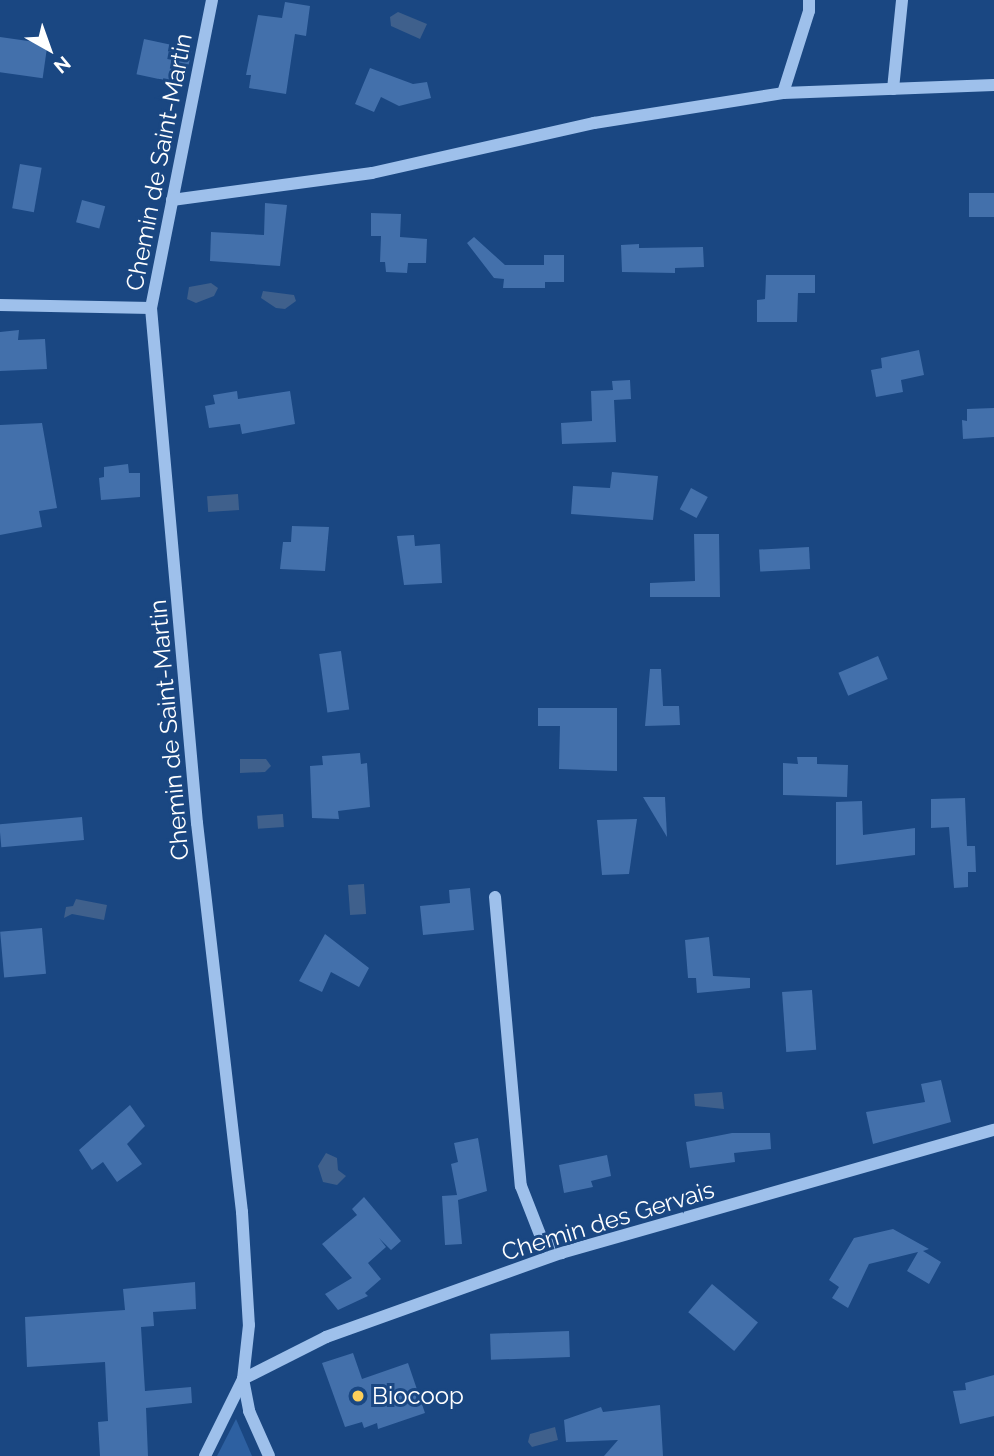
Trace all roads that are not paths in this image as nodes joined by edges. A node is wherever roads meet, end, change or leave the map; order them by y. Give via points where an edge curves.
1 (212, 0) edge
2 (809, 0) edge
3 (902, 0) edge
4 (994, 85) edge
5 (893, 89) junction
6 (783, 93) junction
7 (172, 200) junction
8 (0, 305) edge
9 (151, 308) junction
10 (495, 897) dead end
11 (994, 1130) edge
12 (561, 1253) junction
13 (243, 1379) junction
14 (205, 1456) edge
15 (269, 1456) edge

1 - 7 street, Chemin de Saint-Martin
2 - 6 street
3 - 5 street
4 - 5 street
5 - 6 street
6 - 7 street via 594,122 372,173
7 - 9 street, Chemin de Saint-Martin
8 - 9 street
9 - 13 street, Chemin de Saint-Martin via 197,823 242,1212 249,1325
10 - 12 street via 521,1186 541,1237
11 - 12 street, Chemin des Gervais
12 - 13 street, Chemin des Gervais via 326,1337
13 - 14 street
13 - 15 street, Chemin de Saint-Martin via 249,1411

